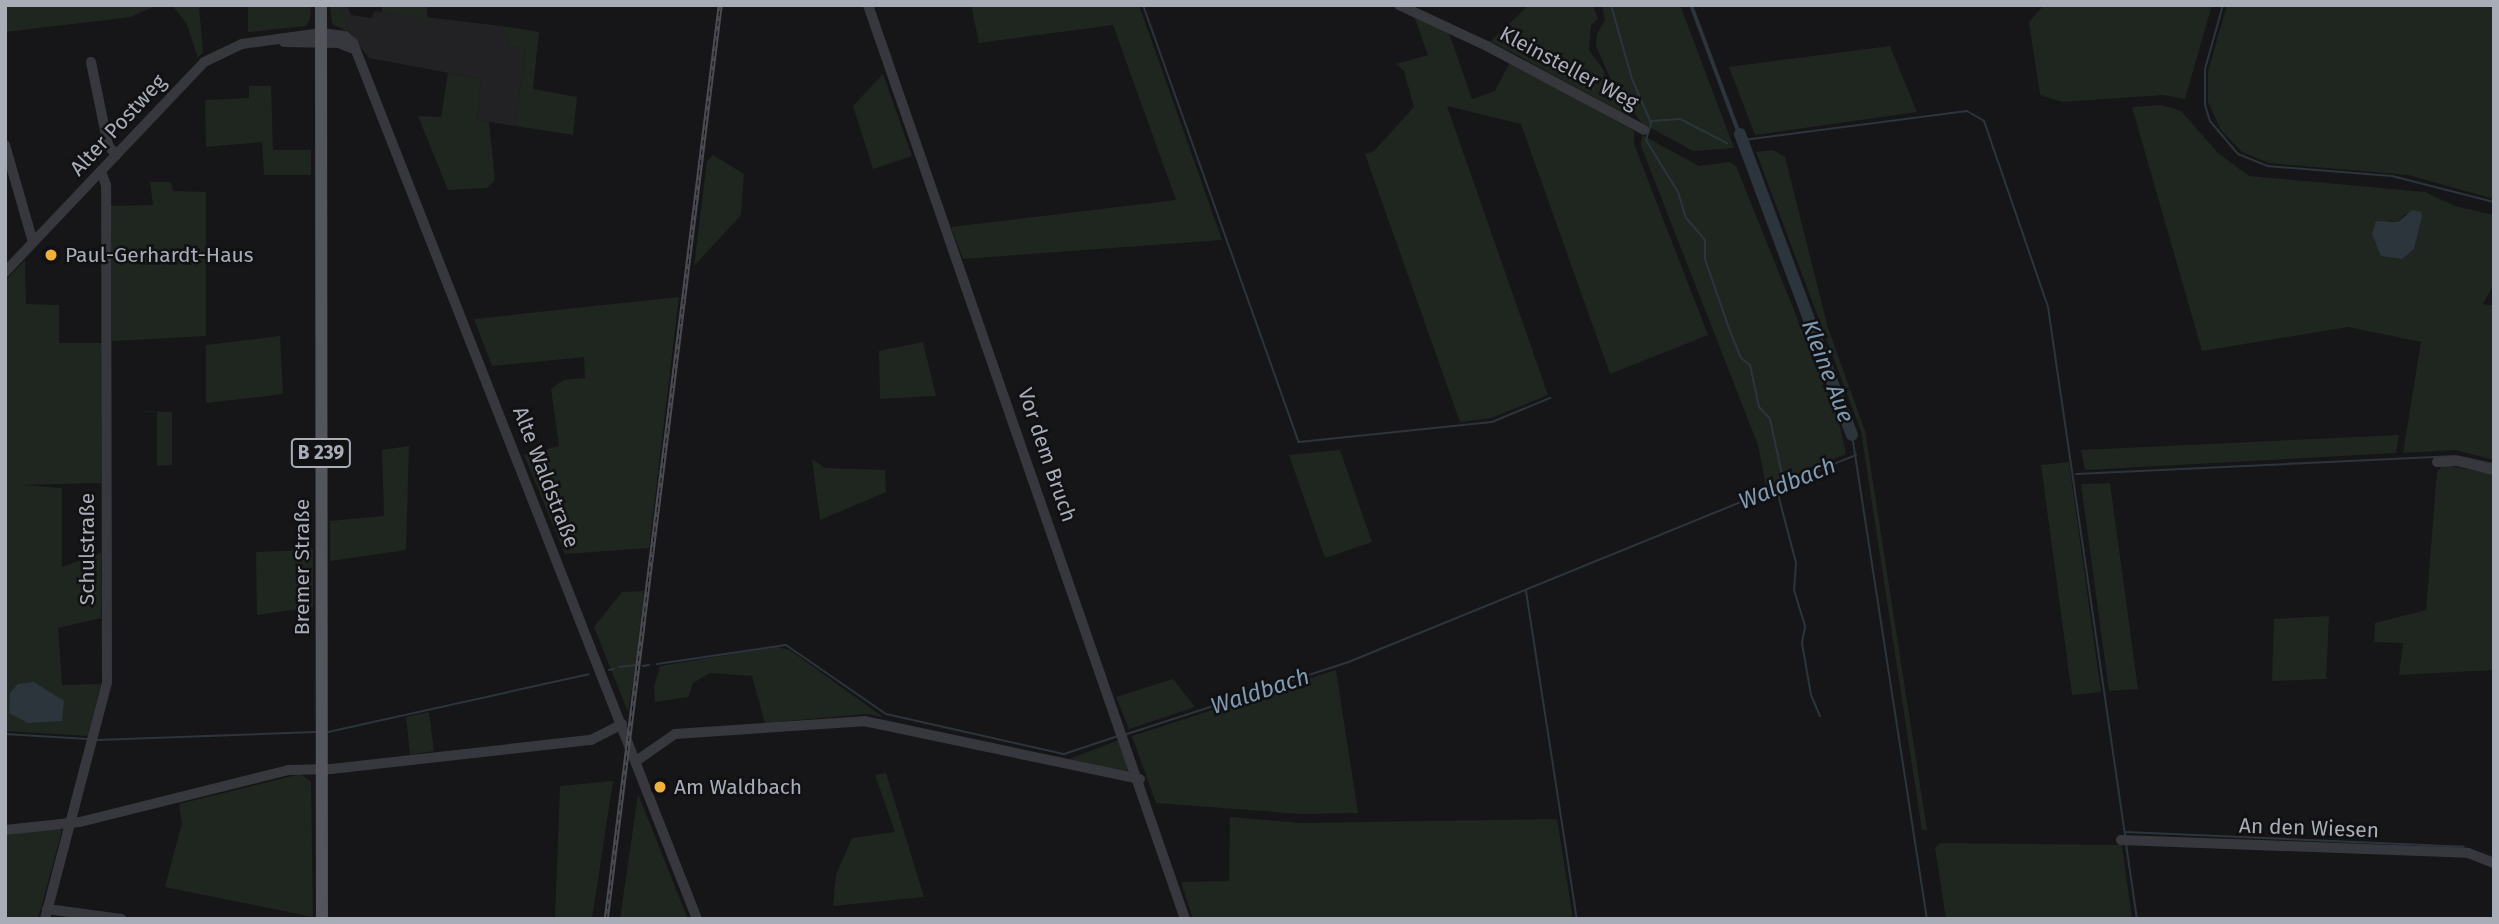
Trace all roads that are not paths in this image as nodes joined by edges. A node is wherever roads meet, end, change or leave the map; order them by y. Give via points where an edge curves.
1 (320, 5) edge
2 (868, 5) edge
3 (1399, 5) edge
4 (321, 38) junction
5 (91, 62) dead end
6 (1644, 130) dead end
7 (5, 145) edge
8 (116, 155) junction
9 (101, 171) junction
10 (33, 242) junction
11 (5, 272) edge
12 (2437, 462) dead end
13 (2494, 470) edge
14 (622, 724) junction
15 (636, 761) junction
16 (321, 769) junction
17 (1140, 779) junction
18 (70, 822) junction
19 (5, 830) edge
20 (2126, 840) dead end
21 (2494, 863) edge
22 (46, 914) edge
23 (121, 919) edge
24 (322, 919) edge
25 (697, 919) edge
26 (1185, 919) edge

1 - 4 main road, Bremer Straße / B 239
2 - 17 street, Vor dem Bruch
3 - 6 street, Kleinsteller Weg
4 - 8 street, Alter Postweg via 242,44 204,62
4 - 14 street, Alte Waldstraße via 345,36 358,51
4 - 16 main road, Bremer Straße / B 239
5 - 8 street via 108,145
7 - 10 street
8 - 9 street, Alter Postweg
9 - 10 street, Alter Postweg
9 - 18 street, Schulstraße via 106,222 107,683
10 - 11 street, Alter Postweg
12 - 13 street via 2457,461
14 - 15 street, Alte Waldstraße
14 - 16 street via 591,740
15 - 17 street via 675,734 864,721
15 - 25 street, Alte Waldstraße
16 - 18 street via 288,770
16 - 24 main road, Bremer Straße / B 239
17 - 26 street, Vor dem Bruch
18 - 19 street
18 - 22 street, Schulstraße
20 - 21 street, An den Wiesen via 2469,853
22 - 23 street

